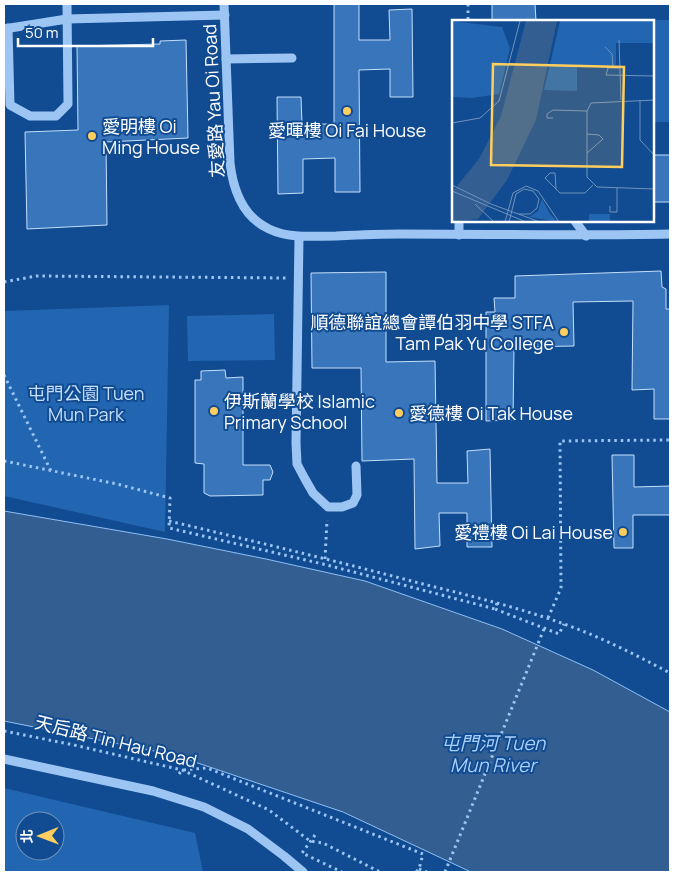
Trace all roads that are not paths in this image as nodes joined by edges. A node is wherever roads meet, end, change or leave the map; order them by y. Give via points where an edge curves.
1 (67, 4) edge
2 (224, 4) edge
3 (225, 16) junction
4 (67, 18) junction
5 (6, 29) edge
6 (292, 58) dead end
7 (226, 59) junction
8 (6, 71) edge
9 (459, 222) edge
10 (577, 222) edge
11 (670, 234) edge
12 (459, 235) junction
13 (586, 236) junction
14 (299, 237) junction
15 (356, 466) dead end
16 (4, 759) edge
17 (302, 872) edge

1 - 4 street
2 - 3 street, 友愛路 Yau Oi Road
3 - 4 street
3 - 7 street, 友愛路 Yau Oi Road
4 - 5 street
4 - 8 street via 68,104 56,116 30,116 10,105
5 - 8 street
6 - 7 street
7 - 14 street, 友愛路 Yau Oi Road via 230,163 236,194 249,214 266,228
9 - 12 street
10 - 13 street
11 - 13 street, 友愛路 Yau Oi Road
12 - 13 street, 友愛路 Yau Oi Road
12 - 14 street, 友愛路 Yau Oi Road
14 - 15 street via 297,464 314,493 328,507 353,503 357,495
16 - 17 street via 153,791 204,807 254,834

